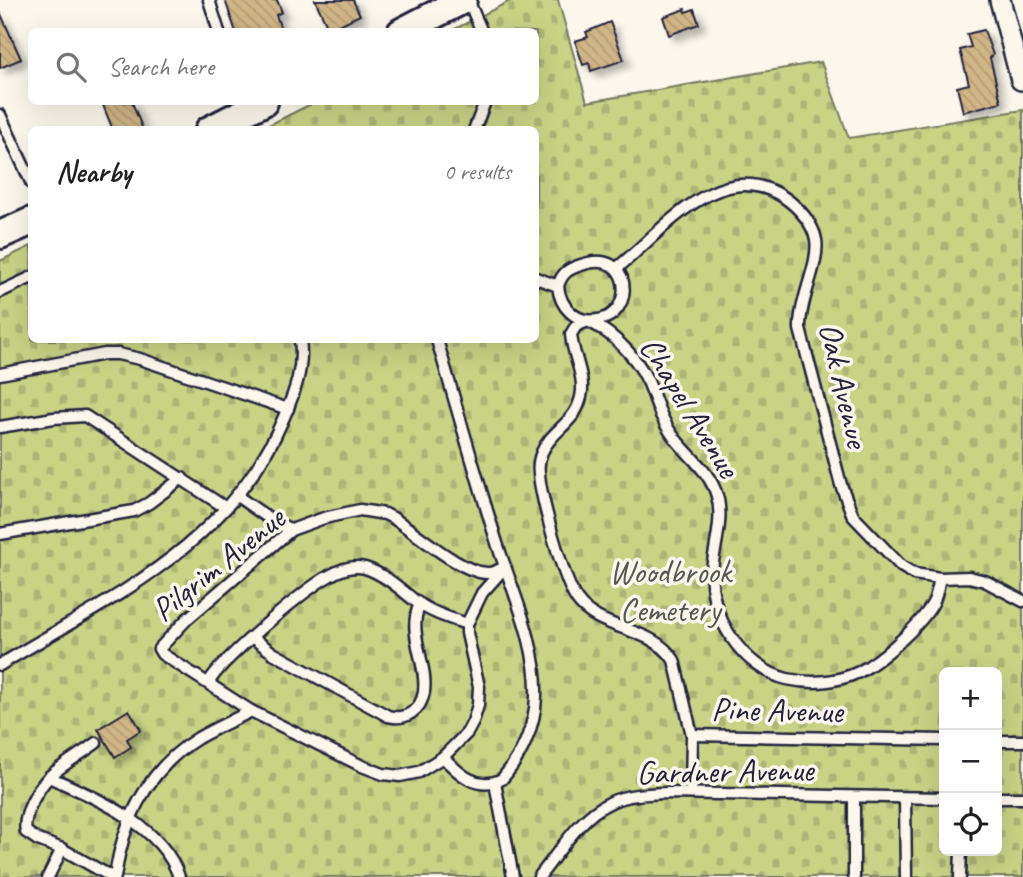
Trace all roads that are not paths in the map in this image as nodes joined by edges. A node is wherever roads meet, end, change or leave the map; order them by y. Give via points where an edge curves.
1 (209, 0) edge
2 (465, 0) edge
3 (1000, 0) edge
4 (218, 28) edge
5 (409, 28) edge
6 (480, 28) edge
7 (1021, 80) dead end
8 (250, 105) edge
9 (484, 105) edge
10 (0, 115) edge
11 (216, 126) edge
12 (476, 126) edge
13 (28, 175) edge
14 (28, 223) edge
15 (0, 235) edge
16 (617, 268) junction
17 (28, 278) edge
18 (539, 279) edge
19 (558, 286) junction
20 (0, 292) edge
21 (588, 321) junction
22 (300, 343) edge
23 (438, 343) edge
24 (0, 374) edge
25 (288, 409) junction
26 (0, 427) edge
27 (182, 478) junction
28 (237, 496) junction
29 (226, 508) junction
30 (291, 530) junction
31 (0, 534) edge
32 (505, 568) junction
33 (940, 578) junction
34 (1023, 601) edge
35 (420, 604) junction
36 (467, 624) junction
37 (253, 638) junction
38 (0, 665) edge
39 (209, 682) junction
40 (251, 711) junction
41 (692, 735) junction
42 (939, 740) edge
43 (1002, 741) edge
44 (1023, 741) edge
45 (96, 743) dead end
46 (443, 757) junction
47 (49, 777) junction
48 (495, 783) junction
49 (691, 793) junction
50 (854, 797) junction
51 (1023, 797) edge
52 (905, 798) junction
53 (939, 798) edge
54 (1002, 798) edge
55 (130, 821) junction
56 (62, 849) junction
57 (961, 856) edge
58 (48, 877) edge
59 (113, 877) edge
60 (179, 877) edge
61 (513, 877) edge
62 (539, 877) edge
63 (854, 877) edge
64 (906, 877) edge
65 (960, 877) edge

1 - 4 lane
2 - 5 street
2 - 6 lane
3 - 7 street
8 - 11 street
9 - 12 lane
10 - 13 lane
14 - 15 street
16 - 19 lane via 599,261 585,263 563,274
16 - 21 lane via 623,287 618,308 607,318
16 - 33 lane, Oak Avenue via 706,194 725,187 752,184 796,206 813,228 817,242 800,329 841,485 853,516 901,566 914,574
17 - 20 lane
18 - 19 lane
19 - 21 lane via 568,312
21 - 33 lane, Chapel Avenue via 610,334 634,359 663,421 712,484 718,497 711,572 716,601 724,626 749,661 774,676 803,682 863,671 928,611
21 - 41 lane, Pine Avenue via 571,334 582,395 569,423 543,451 539,466 542,491 575,597 594,615 636,631 668,652
22 - 25 lane via 298,379
23 - 32 lane
24 - 25 lane via 117,354
25 - 28 lane via 275,440
26 - 27 lane via 85,416
27 - 29 lane
27 - 31 lane via 134,511
28 - 29 lane
28 - 30 lane
29 - 38 lane via 145,579
30 - 32 lane, Pilgrim Avenue via 347,511 372,511 393,518 444,554 480,572
30 - 39 lane, Pilgrim Avenue via 160,645 159,650 170,660
32 - 36 lane via 482,593
32 - 48 lane via 531,651 536,699 523,747
33 - 34 lane, Oak Avenue via 985,581
35 - 36 lane
35 - 37 lane via 377,573 347,568 318,583
35 - 37 lane via 416,632 424,691 416,709 406,717 388,716
36 - 46 lane via 478,705 467,733
37 - 39 lane
39 - 40 lane
40 - 46 lane via 383,774 419,772
40 - 55 lane via 199,738 166,764 146,786
41 - 42 lane, Pine Avenue
41 - 49 lane
43 - 44 lane
45 - 47 lane
46 - 48 lane via 458,774 474,782
47 - 55 lane via 107,804
47 - 56 lane via 27,817 26,832
48 - 61 lane
49 - 50 lane, Gardner Avenue
49 - 62 lane, Gardner Avenue via 612,801 592,813
50 - 52 lane, Gardner Avenue
50 - 63 lane
51 - 54 lane
52 - 53 lane, Gardner Avenue
52 - 64 lane
55 - 59 lane
55 - 60 lane via 164,847
56 - 58 lane
56 - 59 lane
57 - 65 lane

